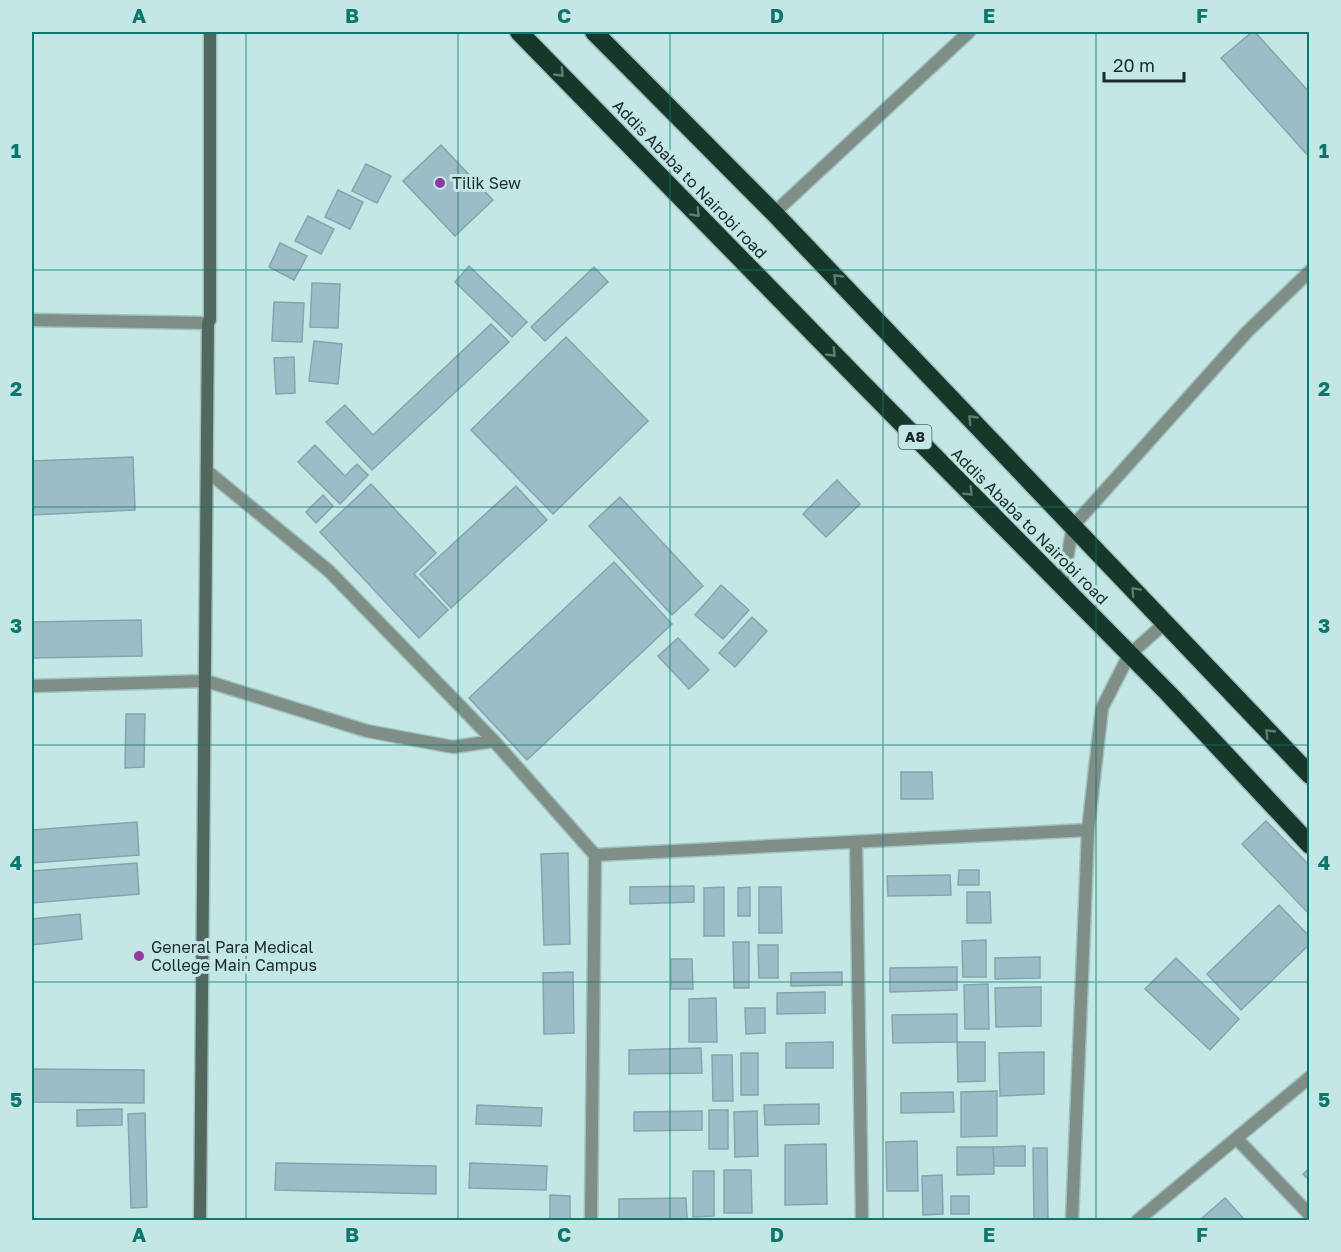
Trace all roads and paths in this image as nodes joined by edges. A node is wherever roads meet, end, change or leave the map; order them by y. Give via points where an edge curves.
1 (210, 32) edge
2 (519, 32) edge
3 (594, 32) edge
4 (969, 32) edge
5 (774, 213) junction
6 (1310, 271) edge
7 (32, 320) edge
8 (208, 323) junction
9 (207, 471) junction
10 (1074, 526) junction
11 (1062, 585) junction
12 (1165, 623) junction
13 (1129, 655) junction
14 (206, 681) junction
15 (32, 686) edge
16 (494, 741) junction
17 (1310, 775) edge
18 (1088, 830) junction
19 (856, 842) junction
20 (1310, 845) edge
21 (595, 855) junction
22 (1310, 1077) edge
23 (1237, 1139) junction
24 (1310, 1215) edge
25 (200, 1221) edge
26 (591, 1221) edge
27 (862, 1221) edge
28 (1072, 1221) edge
29 (1138, 1221) edge

1 - 8 main road
2 -> 11 highway, Addis Ababa to Nairobi road / A8
3 - 5 highway, Addis Ababa to Nairobi road
4 - 5 street
10 -> 5 highway, Addis Ababa to Nairobi road
6 - 10 street via 1246,333
7 - 8 street
8 - 9 main road
9 - 14 main road
9 - 16 street via 329,571
10 - 11 street
12 -> 10 highway, Addis Ababa to Nairobi road
11 - 13 highway, Addis Ababa to Nairobi road / A8
12 - 13 street
17 -> 12 highway, Addis Ababa to Nairobi road
13 - 18 street via 1102,708
13 - 20 highway, Addis Ababa to Nairobi road / A8
14 - 15 street
14 - 16 street via 367,731 453,747
14 - 25 main road
16 - 21 street
18 - 19 street
18 - 28 street
19 - 21 street
19 - 27 street
21 - 26 street
22 - 23 street
23 - 24 street
23 - 29 street

